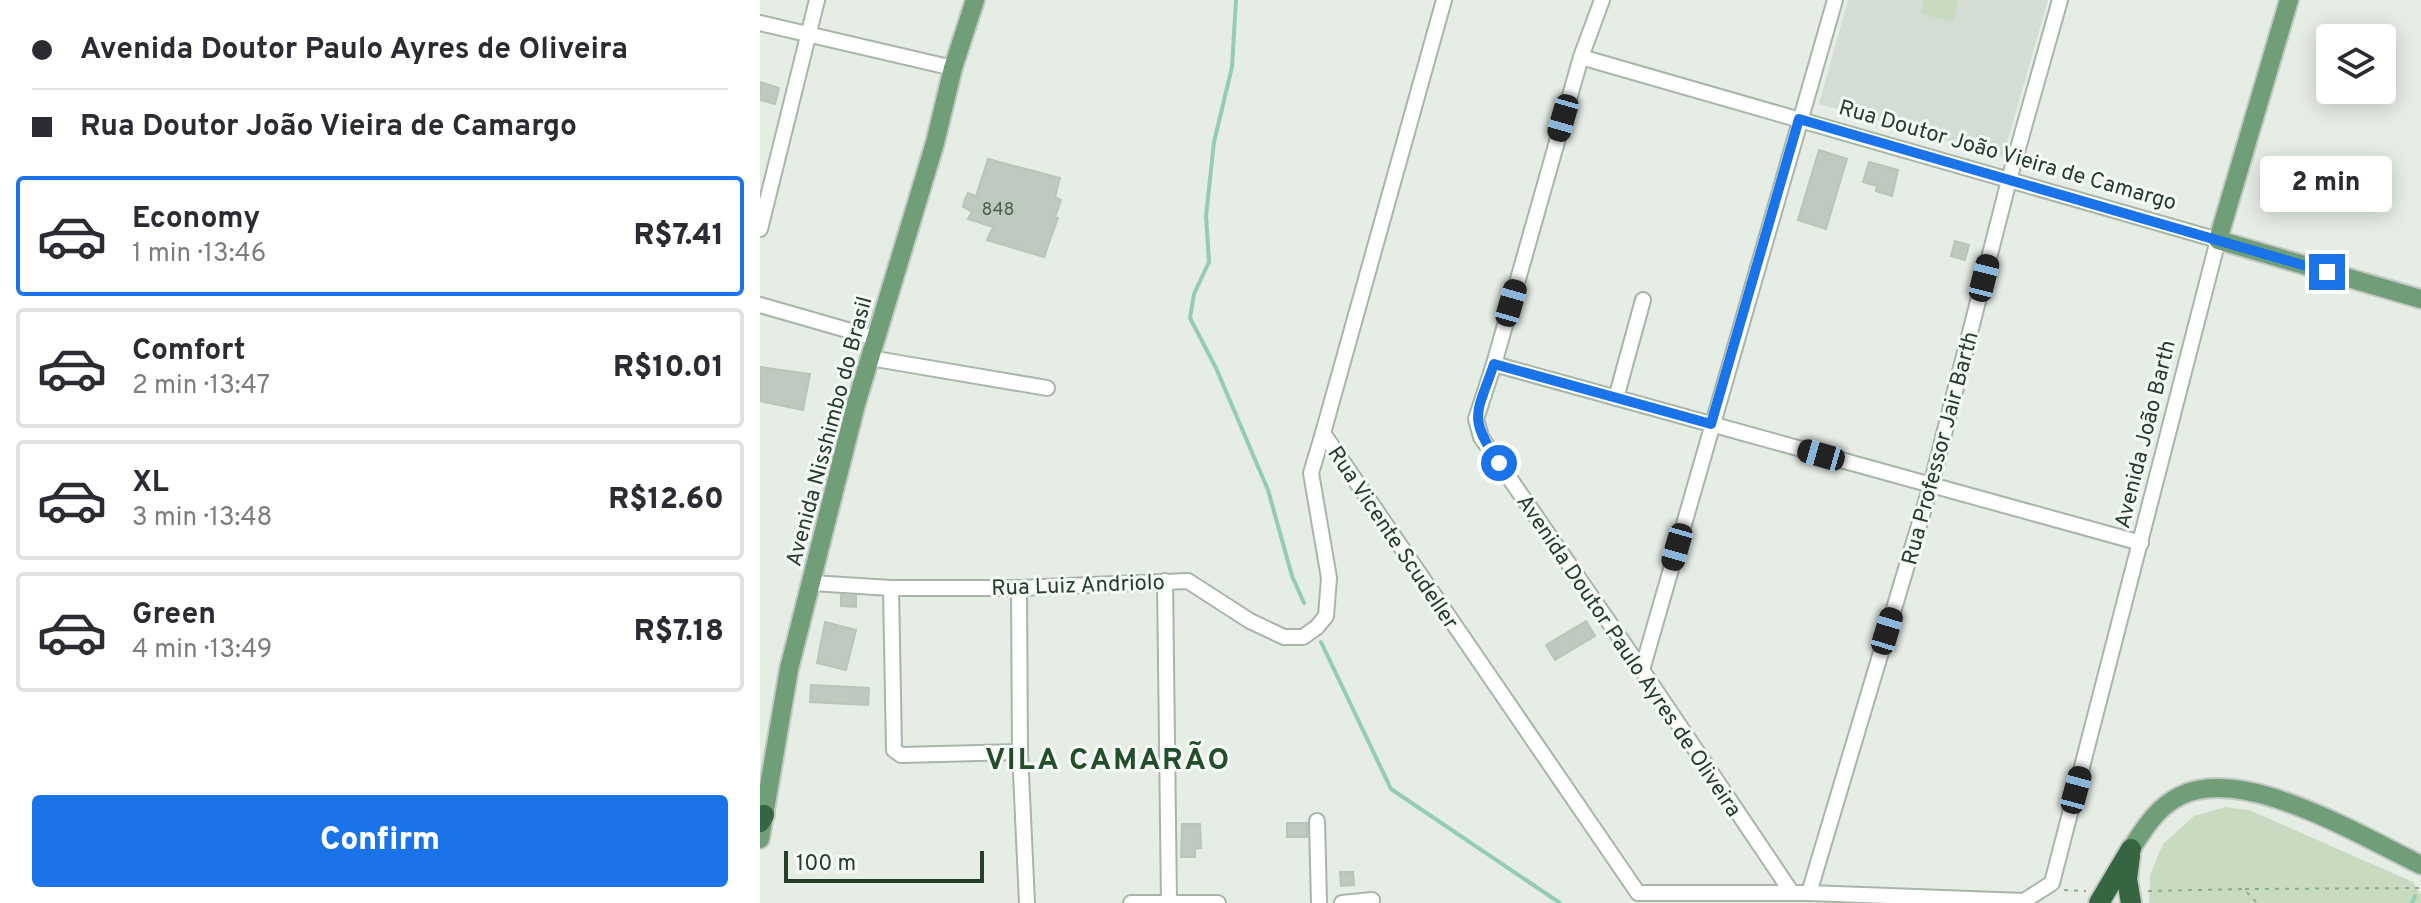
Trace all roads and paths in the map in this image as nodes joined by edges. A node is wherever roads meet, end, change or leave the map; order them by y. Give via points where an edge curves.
1 (817, 0) edge
2 (975, 0) edge
3 (986, 0) edge
4 (1444, 0) edge
5 (1602, 0) edge
6 (1835, 0) edge
7 (2060, 0) edge
8 (2289, 0) edge
9 (760, 23) edge
10 (807, 35) junction
11 (962, 40) junction
12 (1581, 57) junction
13 (953, 68) junction
14 (1799, 119) junction
15 (2009, 180) junction
16 (760, 229) edge
17 (2218, 240) junction
18 (2421, 299) edge
19 (1643, 300) dead end
20 (760, 305) edge
21 (875, 338) junction
22 (870, 358) junction
23 (1494, 364) junction
24 (1047, 388) dead end
25 (1616, 398) junction
26 (1711, 424) junction
27 (1323, 433) junction
28 (1931, 485) junction
29 (2141, 543) junction
30 (1165, 581) junction
31 (812, 583) junction
32 (891, 588) junction
33 (1019, 588) junction
34 (1642, 670) junction
35 (1020, 752) junction
36 (762, 818) edge
37 (1317, 821) dead end
38 (760, 839) edge
39 (2131, 849) junction
40 (2421, 865) edge
41 (2048, 885) junction
42 (2421, 888) edge
43 (2244, 889) junction
44 (1792, 893) junction
45 (1809, 893) junction
46 (2130, 897) edge
47 (2102, 898) edge
48 (1372, 900) dead end
49 (1169, 902) edge
50 (1027, 903) edge
51 (1131, 903) edge
52 (1218, 903) edge
53 (1319, 903) edge
54 (1342, 903) edge
55 (2257, 903) edge

1 - 10 street
2 - 11 main road, Avenida Nisshimbo do Brasil
3 - 11 main road, Avenida Nisshimbo do Brasil
4 - 27 street, Rua Vicente Scudeller
5 - 12 street, Avenida Doutor Paulo Ayres de Oliveira
6 - 14 street
7 - 15 street, Rua Professor Jair Barth
8 - 17 main road, Avenida João Barth
9 - 10 street
10 - 13 street
10 - 16 street
11 - 13 main road, Avenida Nisshimbo do Brasil
12 - 14 street, Rua Doutor João Vieira de Camargo
12 - 23 street, Avenida Doutor Paulo Ayres de Oliveira
13 - 21 main road, Avenida Nisshimbo do Brasil
14 - 15 street, Rua Doutor João Vieira de Camargo
14 - 26 street
15 - 17 street, Rua Doutor João Vieira de Camargo
15 - 28 street, Rua Professor Jair Barth
17 - 18 main road, Rua Doutor João Vieira de Camargo
17 - 29 street, Avenida João Barth
19 - 25 street
20 - 21 street
21 - 22 main road, Avenida Nisshimbo do Brasil
22 - 24 street
22 - 31 main road, Avenida Nisshimbo do Brasil
23 - 25 street
23 - 34 street, Avenida Doutor Paulo Ayres de Oliveira via 1476,419 1481,437
25 - 26 street
26 - 28 street
26 - 34 street
27 - 30 street, Rua Luiz Andriolo via 1311,473 1329,578 1326,616 1317,627 1303,637 1284,637 1188,581
27 - 44 street, Rua Vicente Scudeller via 1638,893
28 - 29 street
28 - 45 street, Rua Professor Jair Barth
29 - 41 street, Avenida João Barth
30 - 33 street, Rua Luiz Andriolo
30 - 49 street
31 - 32 street, Rua Luiz Andriolo
31 - 36 main road, Avenida Nisshimbo do Brasil via 789,669
32 - 33 street, Rua Luiz Andriolo
32 - 35 street via 894,750 901,755
33 - 35 street
34 - 44 street, Avenida Doutor Paulo Ayres de Oliveira
35 - 50 street
36 - 38 main road, Avenida Nisshimbo do Brasil
37 - 53 street
39 - 40 main road via 2152,817 2180,796 2214,786 2303,809
39 - 46 highway
39 - 47 highway
41 - 45 street via 2024,901
41 - 47 path
42 - 43 path
43 - 46 path
43 - 55 path
44 - 45 street
48 - 54 street
49 - 51 street
49 - 52 street

